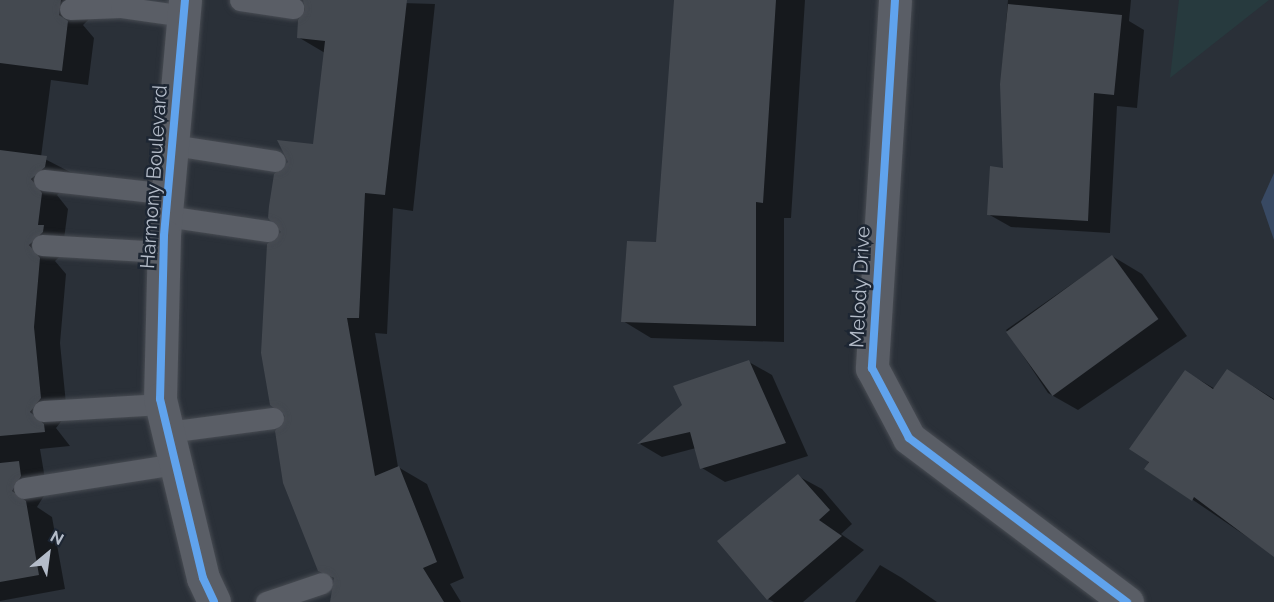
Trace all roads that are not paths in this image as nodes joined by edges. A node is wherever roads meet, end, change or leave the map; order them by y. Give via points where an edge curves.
1 (240, 0) edge
2 (895, 0) edge
3 (185, 8) edge
4 (293, 8) dead end
5 (70, 9) dead end
6 (173, 145) junction
7 (276, 161) dead end
8 (44, 180) dead end
9 (167, 205) junction
10 (268, 231) dead end
11 (42, 245) dead end
12 (163, 252) junction
13 (43, 411) dead end
14 (165, 418) junction
15 (273, 418) dead end
16 (176, 464) junction
17 (24, 488) dead end
18 (322, 583) dead end
19 (214, 602) edge
20 (266, 602) edge
21 (1127, 602) edge

1 - 4 lane
2 - 21 street, Melody Drive via 872,368 909,438 1025,531
3 - 5 lane
3 - 6 street, Harmony Boulevard
6 - 7 lane
6 - 9 street, Harmony Boulevard
8 - 9 lane
9 - 10 lane
9 - 12 street, Harmony Boulevard
11 - 12 lane
12 - 14 street, Harmony Boulevard
13 - 14 lane
14 - 15 lane
14 - 16 street, Harmony Boulevard
16 - 17 lane
16 - 19 street, Harmony Boulevard via 203,578
18 - 20 lane

